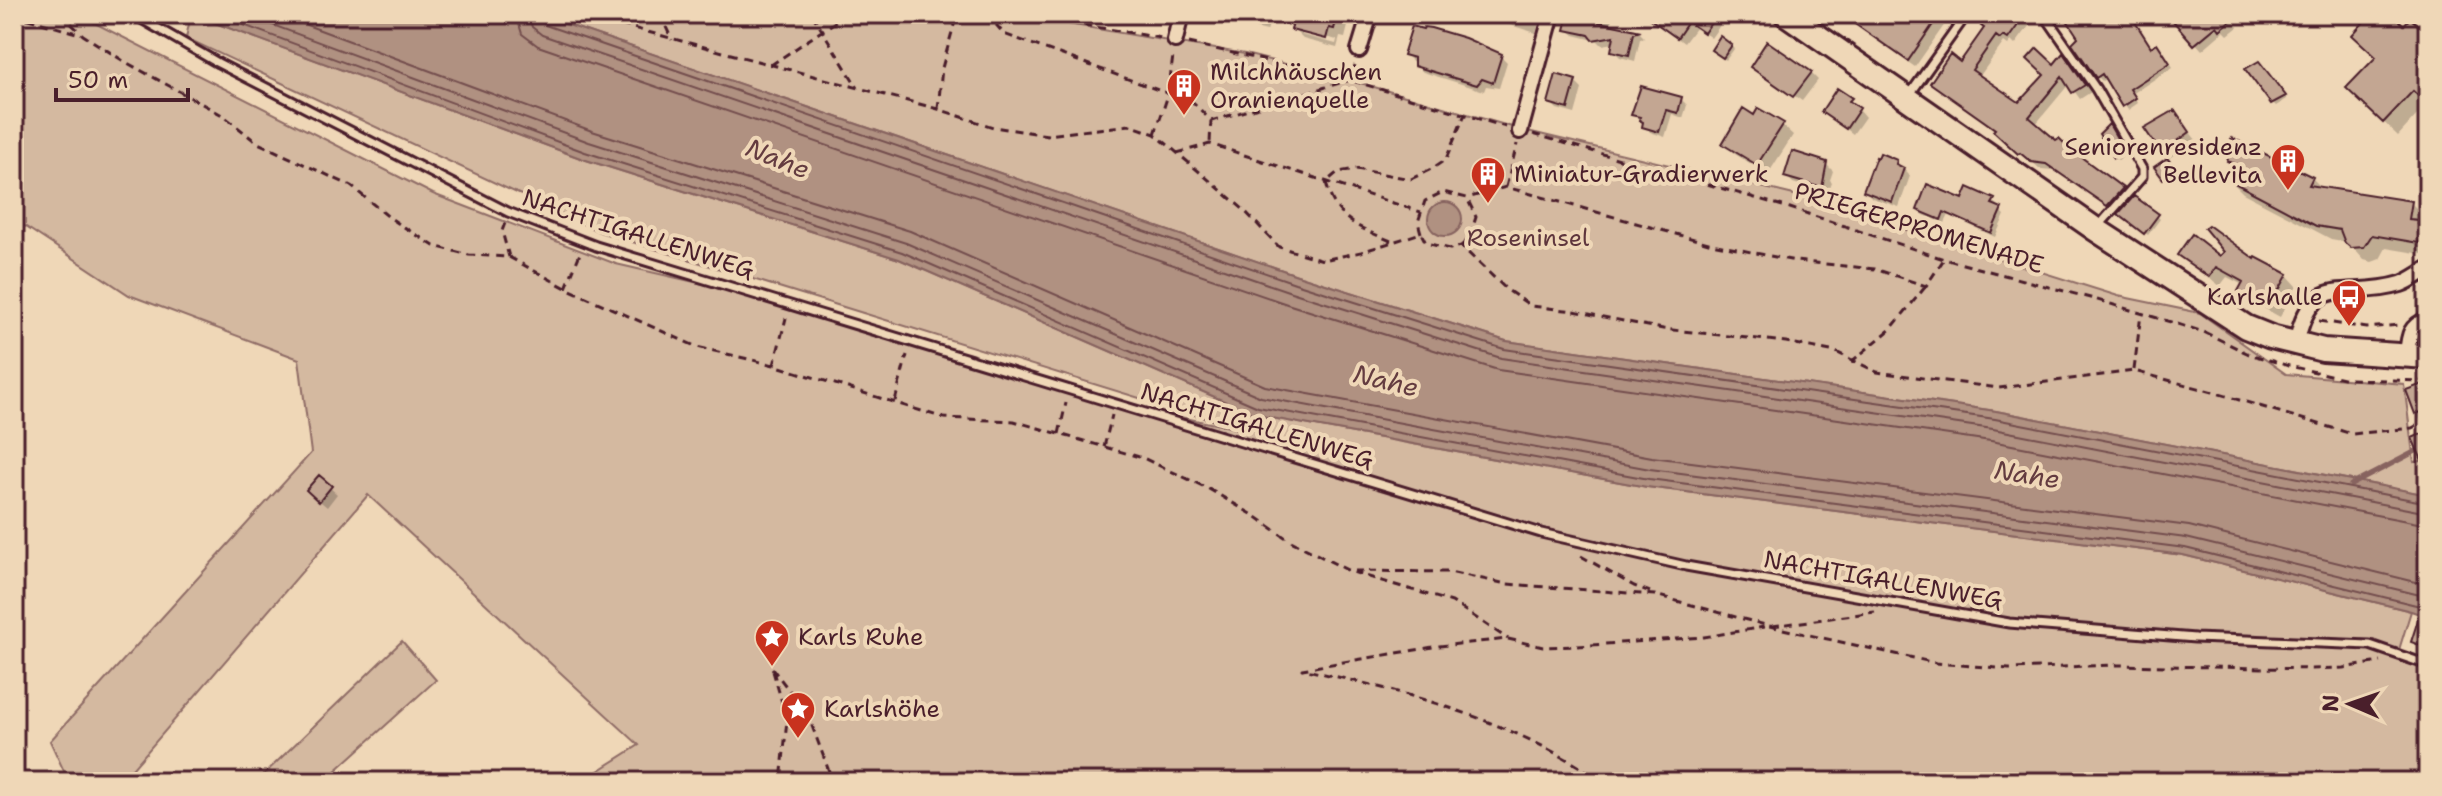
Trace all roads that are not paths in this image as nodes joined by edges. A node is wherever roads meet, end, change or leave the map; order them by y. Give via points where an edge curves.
1 (133, 14) edge
2 (1181, 14) edge
3 (1370, 14) edge
4 (1552, 14) edge
5 (1786, 14) edge
6 (1967, 14) edge
7 (2044, 14) edge
8 (1175, 40) road end
9 (1359, 50) dead end
10 (1907, 99) junction
11 (1520, 131) road end
12 (2095, 229) junction
13 (2428, 269) edge
14 (2422, 322) edge
15 (2296, 345) junction
16 (2417, 356) edge
17 (2428, 665) edge

1 - 17 lane, NACHTIGALLENWEG via 508,212 596,246 1541,533 1686,566 2009,623 2370,645
2 - 8 street
3 - 9 street
4 - 11 street
5 - 10 main road
6 - 10 lane
7 - 12 lane via 2142,169 2142,177
10 - 12 main road
12 - 15 main road via 2231,318
13 - 15 street via 2401,284 2323,294 2301,319
14 - 16 street via 2409,335
15 - 16 main road

